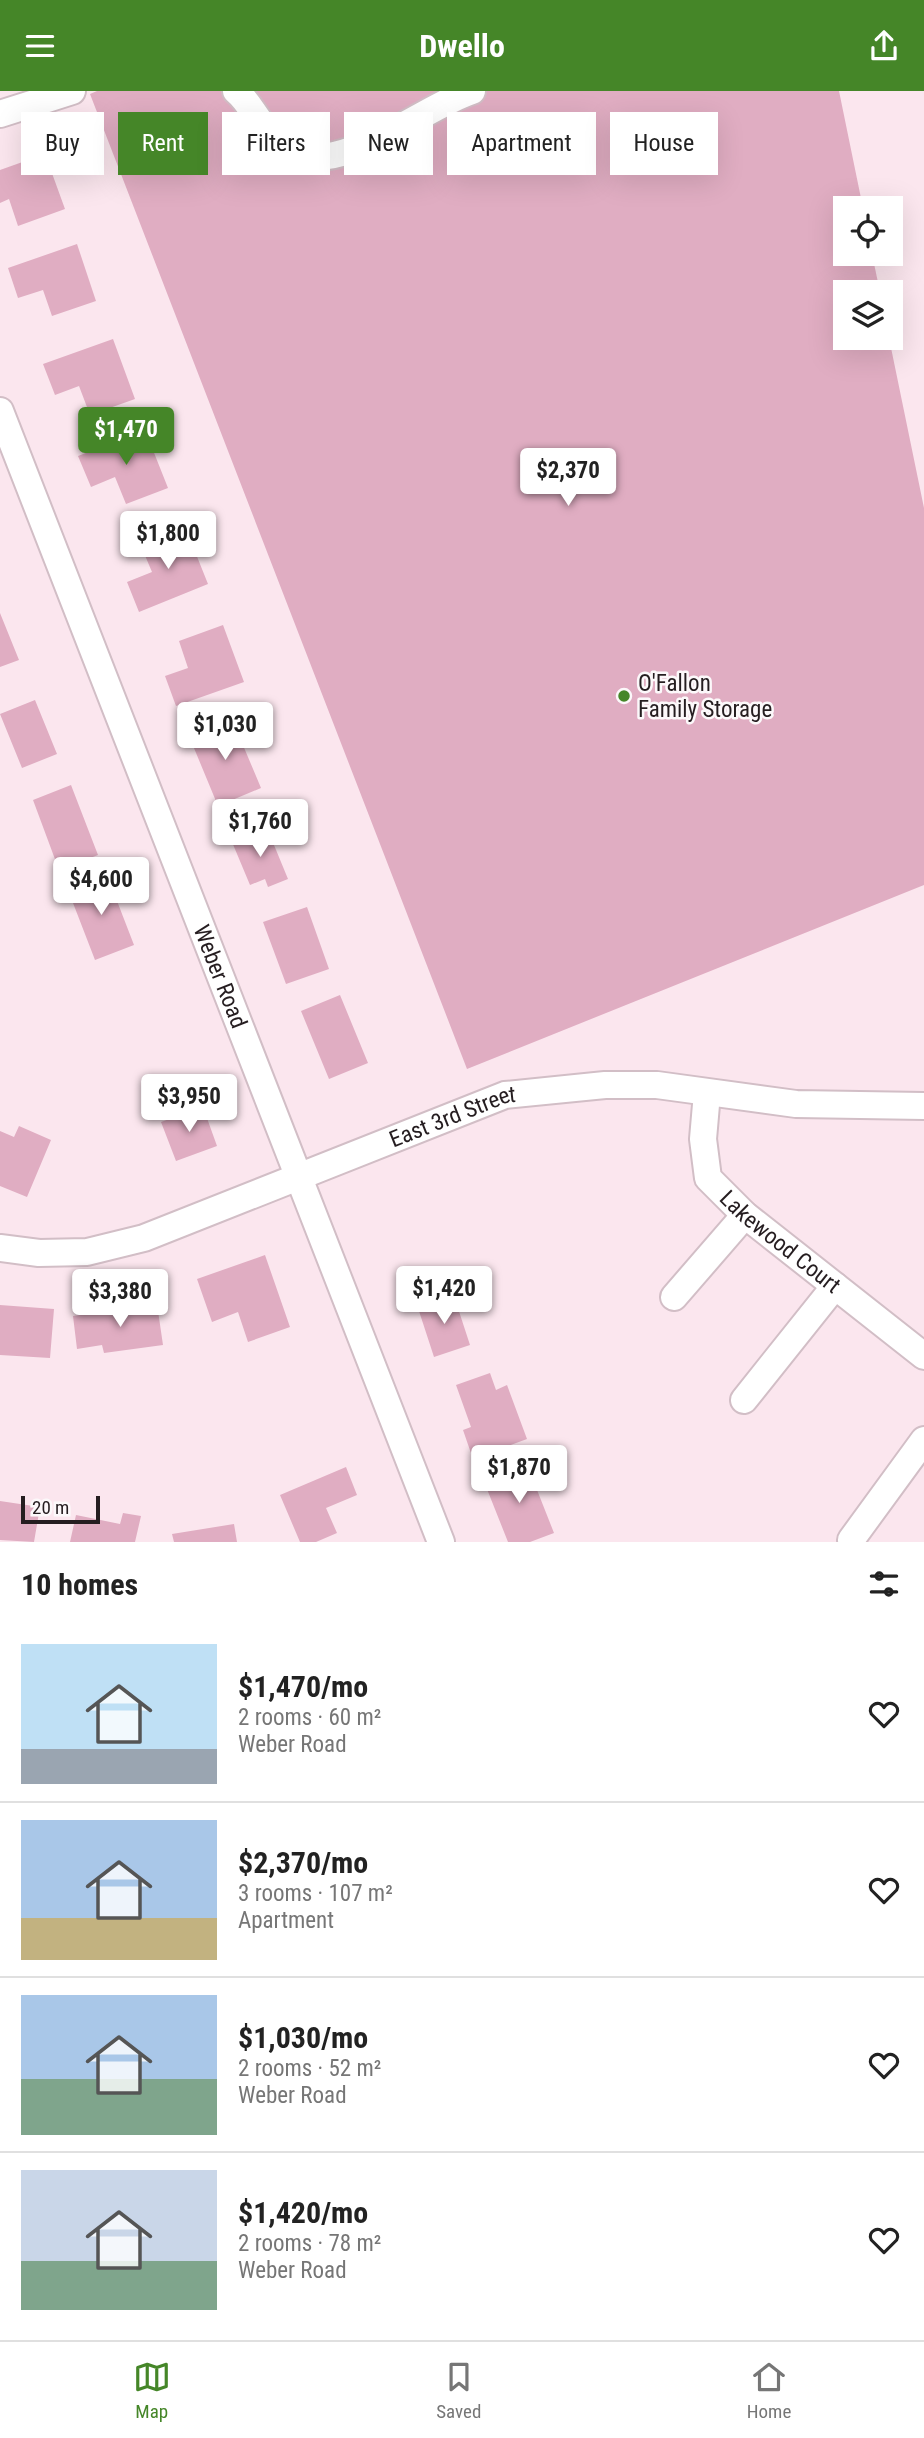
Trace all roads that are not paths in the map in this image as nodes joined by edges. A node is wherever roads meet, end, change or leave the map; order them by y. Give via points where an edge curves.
1 (72, 91) edge
2 (236, 91) edge
3 (472, 91) edge
4 (0, 114) edge
5 (0, 411) edge
6 (707, 1093) junction
7 (924, 1106) edge
8 (300, 1177) junction
9 (745, 1215) junction
10 (0, 1248) edge
11 (835, 1286) junction
12 (674, 1297) dead end
13 (924, 1356) edge
14 (744, 1401) dead end
15 (924, 1440) edge
16 (851, 1540) dead end
17 (441, 1542) edge

1 - 4 street
2 - 3 street via 264,127 314,158 371,142
5 - 8 street, Weber Road
6 - 7 street, East 3rd Street via 796,1104
6 - 8 street, East 3rd Street via 605,1085 505,1094
6 - 9 street, Lakewood Court via 704,1139 708,1178
8 - 10 street, East 3rd Street via 144,1238 87,1252
8 - 17 street, Weber Road
9 - 11 street, Lakewood Court
9 - 12 street
11 - 13 street, Lakewood Court
11 - 14 street
15 - 16 street

